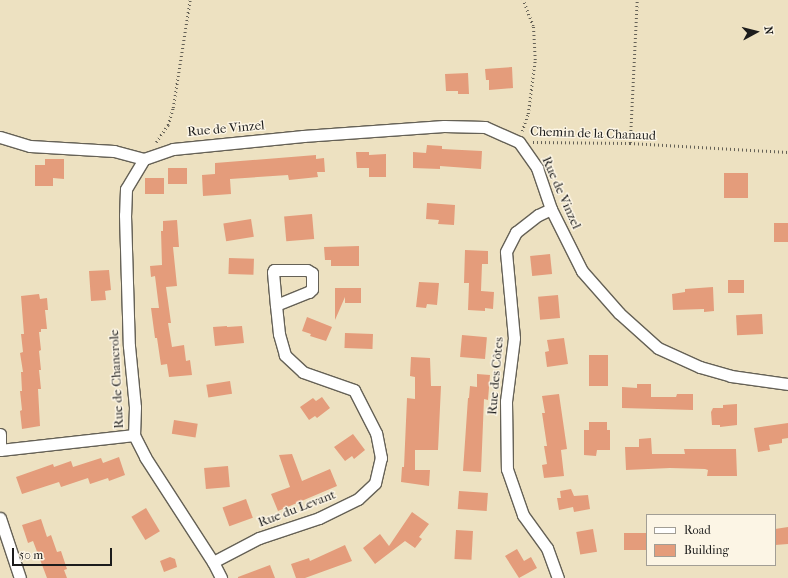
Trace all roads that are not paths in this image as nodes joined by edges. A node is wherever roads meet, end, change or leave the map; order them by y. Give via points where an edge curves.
1 (0, 137) edge
2 (144, 159) junction
3 (551, 209) junction
4 (276, 305) dead end
5 (788, 384) edge
6 (0, 434) edge
7 (134, 435) junction
8 (0, 450) edge
9 (0, 518) edge
10 (213, 562) junction
11 (20, 578) edge
12 (221, 578) edge
13 (558, 578) edge

1 - 2 street via 30,146 114,152
2 - 3 street, Rue de Vinzel via 172,148 444,126 486,127 519,142 537,168
2 - 7 street, Rue de Chancrole via 126,189 125,215 129,346 135,407
3 - 5 street, Rue de Vinzel via 582,271 619,313 658,348 700,367 731,376
3 - 13 street, Rue des Côtes via 538,215 516,232 506,252 514,338 506,401 506,470 523,515 547,548
4 - 10 street, Rue du Levant via 279,334 286,355 303,372 354,390 376,433 381,458 375,483 358,499 319,518 259,538
6 - 8 street
7 - 8 street
7 - 10 street, Rue de Chancrole via 145,457
9 - 11 street
10 - 12 street, Rue de Chancrole

